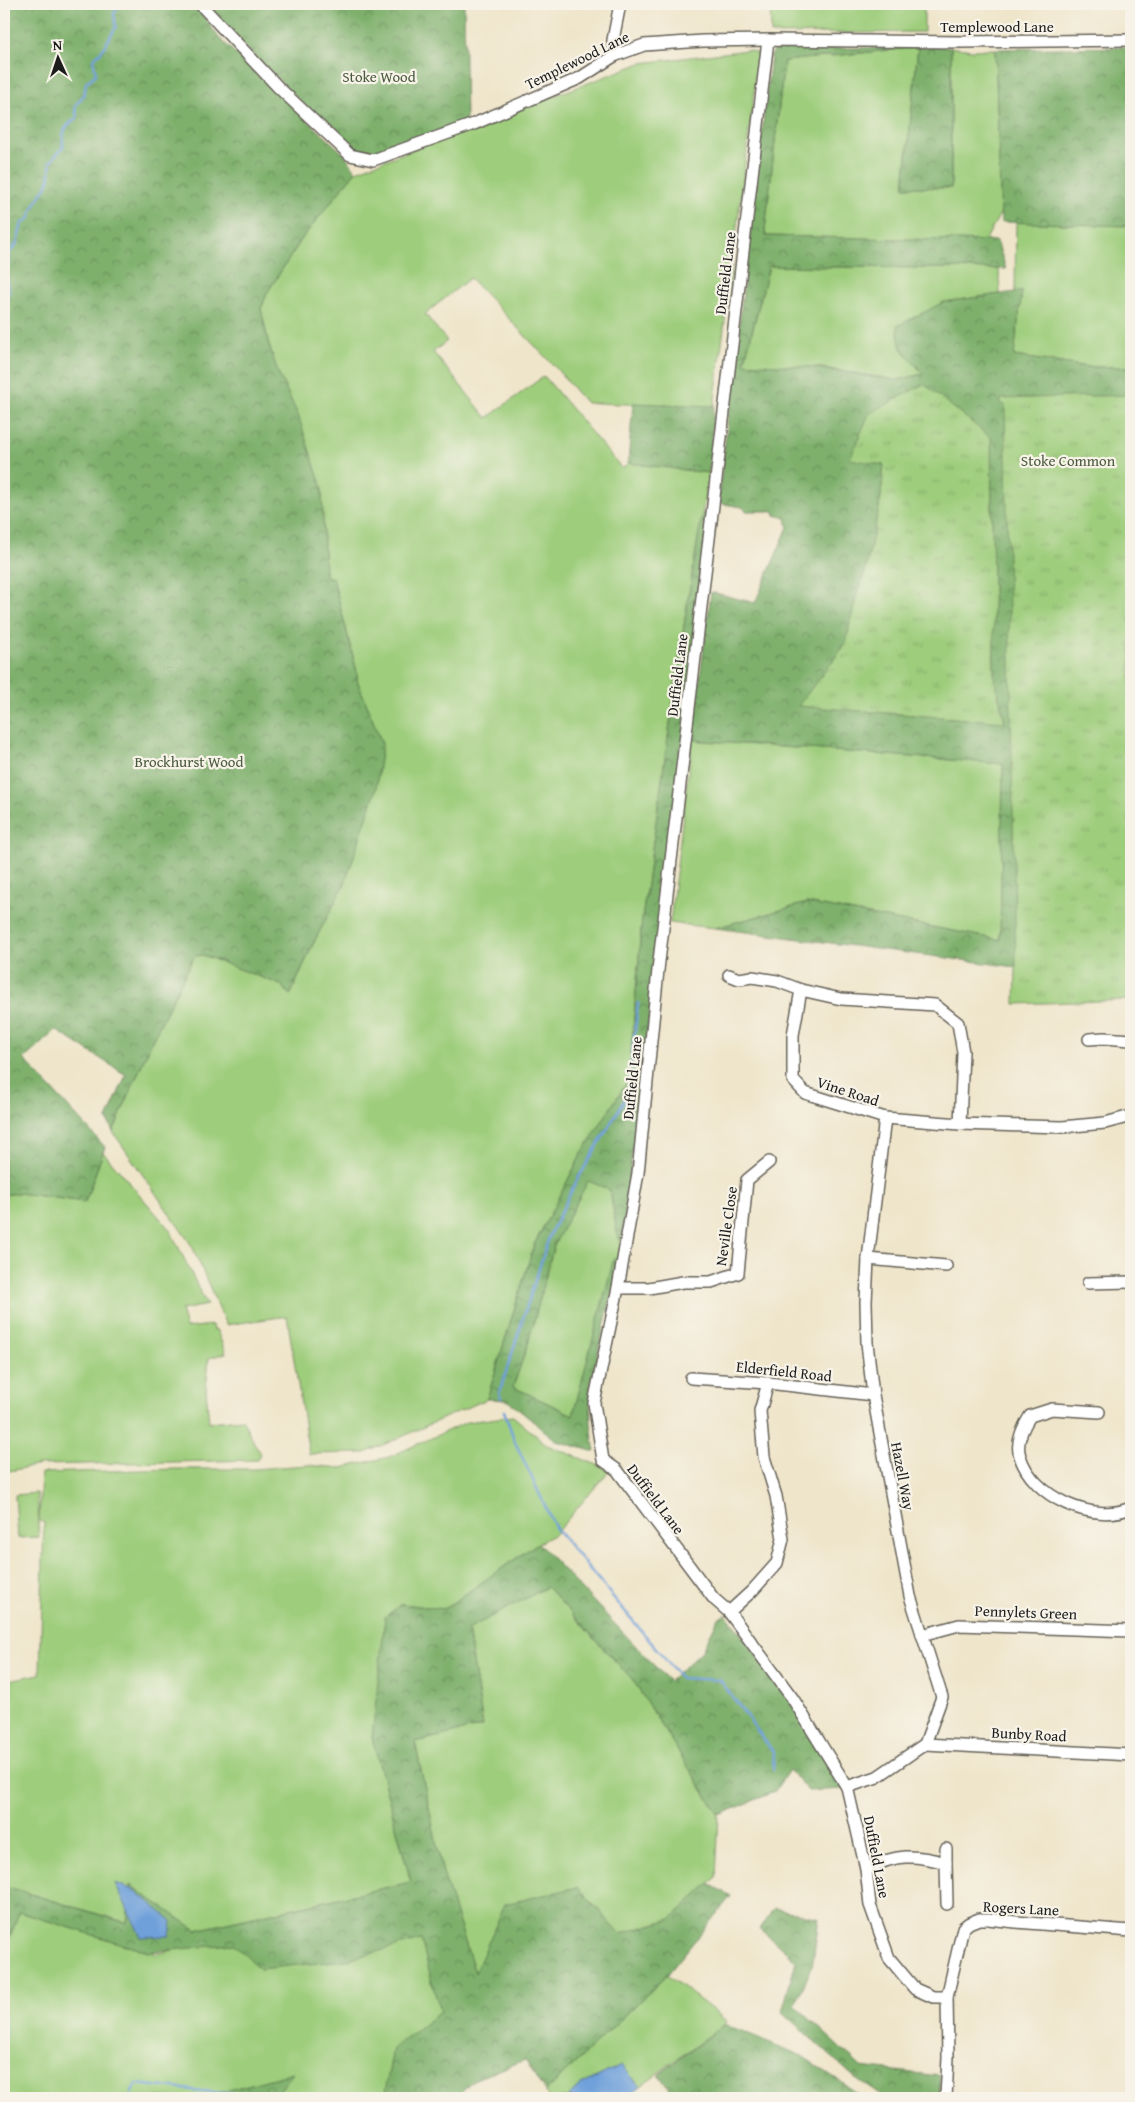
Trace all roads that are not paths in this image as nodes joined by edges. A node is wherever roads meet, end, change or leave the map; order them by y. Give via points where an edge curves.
1 (200, 4) edge
2 (620, 4) edge
3 (768, 40) junction
4 (1131, 40) edge
5 (614, 56) junction
6 (729, 975) dead end
7 (801, 990) junction
8 (1090, 1039) dead end
9 (1131, 1040) edge
10 (1131, 1116) edge
11 (886, 1118) junction
12 (960, 1124) junction
13 (769, 1162) dead end
14 (868, 1259) junction
15 (946, 1266) dead end
16 (1131, 1282) edge
17 (1088, 1283) dead end
18 (618, 1288) junction
19 (691, 1378) dead end
20 (768, 1384) junction
21 (873, 1395) junction
22 (1099, 1412) dead end
23 (1131, 1508) edge
24 (730, 1612) junction
25 (1131, 1631) edge
26 (922, 1635) junction
27 (924, 1744) junction
28 (1131, 1755) edge
29 (848, 1787) junction
30 (946, 1849) dead end
31 (946, 1863) junction
32 (866, 1869) junction
33 (948, 1904) dead end
34 (1131, 1931) edge
35 (947, 1997) junction
36 (946, 2098) edge

1 - 5 street, Templewood Lane via 278,87 350,155 373,160 474,124 580,78
2 - 5 street via 613,40
3 - 4 street, Templewood Lane
3 - 5 street, Templewood Lane via 644,45
3 - 18 street, Duffield Lane via 658,970 638,1173
6 - 7 street via 740,979 752,977 777,981
7 - 11 street, Vine Road via 793,1035 793,1080 805,1093
7 - 12 street via 841,998 935,1005 958,1023 962,1052
8 - 9 street
10 - 12 street, Vine Road via 1105,1123 1062,1127
11 - 12 street, Vine Road
11 - 14 street, Hazell Way
13 - 18 street, Neville Close via 748,1180 738,1273 711,1282
14 - 15 street
14 - 21 street, Hazell Way via 867,1343
16 - 17 street
18 - 24 street, Duffield Lane via 594,1403 603,1460 617,1470 714,1599
19 - 20 street, Elderfield Road
20 - 21 street, Elderfield Road
20 - 24 street via 760,1411 764,1457 776,1496 783,1539 777,1563
21 - 26 street, Hazell Way via 910,1596
22 - 23 street via 1052,1408 1030,1416 1021,1432 1019,1455 1032,1479 1059,1500 1090,1511 1120,1512
24 - 29 street, Duffield Lane via 793,1698
25 - 26 street, Pennylets Green via 959,1625
26 - 27 street, Hazell Way via 942,1697
27 - 28 street, Bunby Road
27 - 29 street via 878,1776
29 - 32 street, Duffield Lane
30 - 31 street
31 - 32 street via 902,1856
31 - 33 street
32 - 35 street, Duffield Lane via 870,1905 889,1958 915,1990 933,1997
34 - 35 street, Rogers Lane via 978,1919 969,1922 963,1928
35 - 36 street, Rogers Lane

